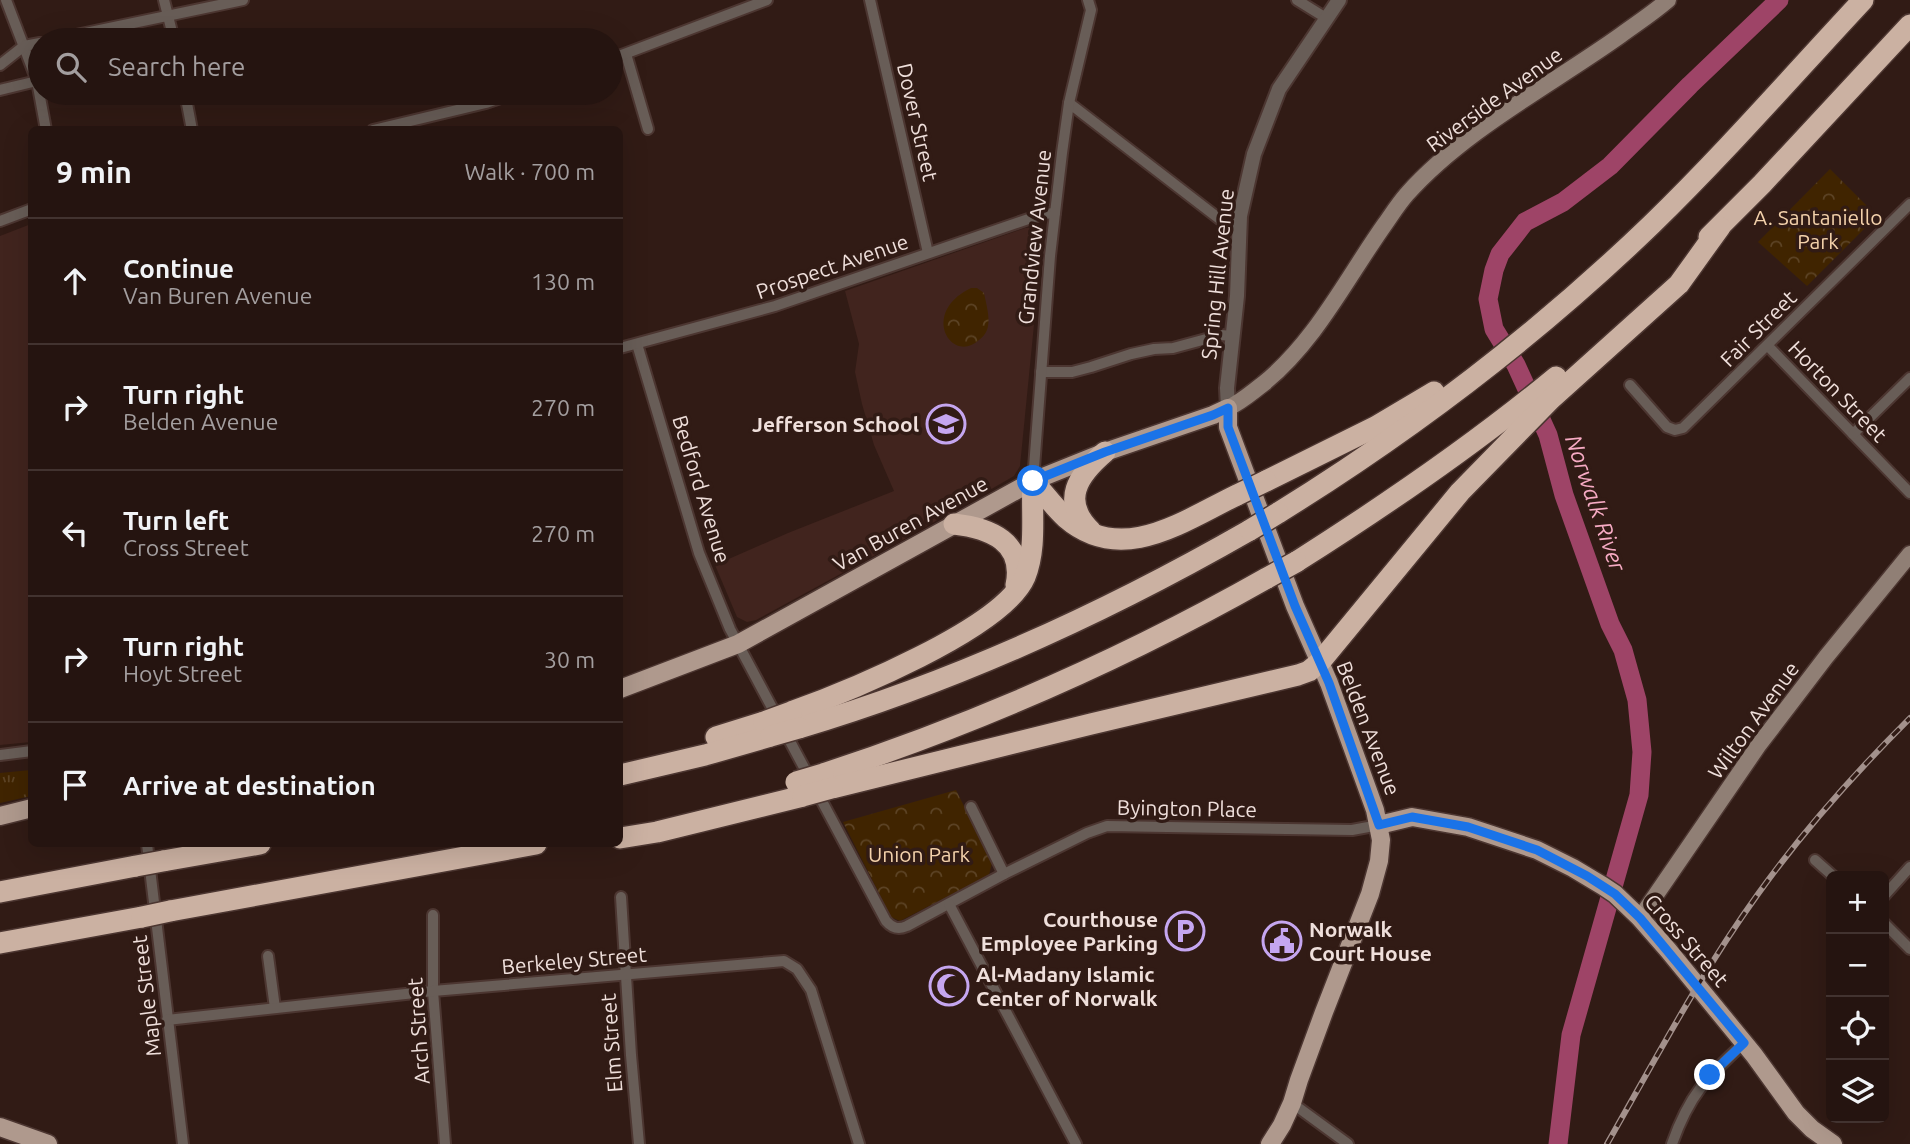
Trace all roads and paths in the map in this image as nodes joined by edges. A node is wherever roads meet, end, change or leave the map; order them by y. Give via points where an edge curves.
1 (6, 0) edge
2 (164, 0) edge
3 (243, 0) edge
4 (767, 0) edge
5 (870, 0) edge
6 (1297, 0) edge
7 (1339, 0) edge
8 (1668, 0) edge
9 (1863, 0) edge
10 (1092, 3) edge
11 (169, 17) junction
12 (1326, 18) junction
13 (1910, 25) edge
14 (113, 28) edge
15 (171, 28) edge
16 (28, 45) edge
17 (24, 46) junction
18 (626, 54) junction
19 (623, 55) edge
20 (28, 57) edge
21 (0, 65) edge
22 (28, 83) edge
23 (0, 90) edge
24 (1069, 103) junction
25 (41, 105) edge
26 (187, 105) edge
27 (477, 105) edge
28 (45, 126) edge
29 (191, 126) edge
30 (390, 126) edge
31 (648, 129) dead end
32 (1910, 204) edge
33 (28, 210) edge
34 (1055, 213) junction
35 (0, 221) edge
36 (1239, 228) junction
37 (928, 253) junction
38 (1233, 336) junction
39 (637, 344) junction
40 (1768, 346) junction
41 (623, 347) edge
42 (1580, 365) junction
43 (1041, 372) junction
44 (1468, 376) junction
45 (1910, 378) edge
46 (1630, 385) dead end
47 (1228, 408) junction
48 (1853, 434) junction
49 (1105, 452) junction
50 (1033, 481) junction
51 (1910, 492) edge
52 (954, 524) junction
53 (1095, 535) junction
54 (1910, 554) edge
55 (1012, 597) junction
56 (738, 644) junction
57 (1320, 662) junction
58 (623, 688) edge
59 (795, 720) junction
60 (768, 729) junction
61 (28, 752) edge
62 (0, 755) edge
63 (623, 762) edge
64 (623, 774) edge
65 (827, 781) junction
66 (799, 789) junction
67 (971, 807) dead end
68 (28, 809) edge
69 (0, 816) edge
70 (1379, 825) junction
71 (623, 826) edge
72 (623, 838) edge
73 (147, 847) edge
74 (243, 847) edge
75 (521, 847) edge
76 (1815, 860) dead end
77 (1910, 867) edge
78 (1827, 871) edge
79 (1004, 874) junction
80 (1889, 890) edge
81 (0, 892) edge
82 (621, 897) dead end
83 (949, 904) junction
84 (433, 915) dead end
85 (1640, 918) junction
86 (891, 927) joint
87 (1889, 928) edge
88 (0, 943) edge
89 (1910, 949) edge
90 (268, 956) dead end
91 (625, 975) junction
92 (433, 991) junction
93 (275, 1008) junction
94 (167, 1020) junction
95 (1744, 1043) junction
96 (1292, 1103) junction
97 (0, 1127) edge
98 (48, 1144) edge
99 (183, 1144) edge
100 (445, 1144) edge
101 (639, 1144) edge
102 (859, 1144) edge
103 (1076, 1144) edge
104 (1270, 1144) edge
105 (1348, 1144) edge
106 (1672, 1144) edge
107 (1833, 1144) edge

1 - 17 street
2 - 11 street
3 - 11 street
4 - 18 street
5 - 37 street, Dover Street
6 - 12 street
7 - 12 street, Spring Hill Avenue
8 - 47 main road, Riverside Avenue via 1439,162 1406,195 1298,351
9 - 44 highway via 1632,243 1558,310
10 - 24 street, Grandview Avenue
11 - 14 street
11 - 15 street
12 - 36 street, Spring Hill Avenue via 1279,89 1254,154
13 - 42 highway via 1720,227
16 - 17 street
17 - 20 street
17 - 21 street
18 - 19 street
18 - 31 street
22 - 23 street
24 - 34 street, Grandview Avenue
24 - 36 street via 1226,223
25 - 28 street
26 - 29 street
27 - 30 street
32 - 40 street, Fair Street
33 - 35 street
34 - 37 street, Prospect Avenue
34 - 43 street, Grandview Avenue
36 - 38 street, Spring Hill Avenue
37 - 39 street, Prospect Avenue via 766,309
38 - 43 street via 1131,354 1072,372
38 - 47 street, Spring Hill Avenue
39 - 41 street, Prospect Avenue
39 - 56 street, Bedford Avenue via 699,553
40 - 46 street, Fair Street via 1683,428 1667,426
40 - 48 street, Horton Street
42 - 57 highway via 1441,513
42 - 65 highway, bridge via 1401,494 1268,578 1073,678
43 - 50 street, Grandview Avenue
44 - 53 highway, bridge via 1390,420 1163,531 1119,540
44 - 59 highway, bridge via 1371,454 1250,530 1128,596 907,692
45 - 48 street
47 - 49 main road, Van Buren Avenue
47 - 57 main road, Belden Avenue via 1228,427
48 - 51 street, Horton Street
49 - 50 main road, Van Buren Avenue
49 - 53 highway via 1082,476 1075,497 1080,519
50 - 52 main road, Van Buren Avenue
50 - 53 highway via 1068,519
50 - 55 highway via 1031,557
52 - 55 highway via 985,530 1008,545 1017,568
52 - 56 main road, Van Buren Avenue
54 - 85 main road, Wilton Avenue via 1758,746
55 - 59 highway via 920,656
56 - 58 main road, Van Buren Avenue
56 - 86 street, Bedford Avenue
57 - 65 highway via 1298,675
57 - 70 main road, Belden Avenue
59 - 60 highway, bridge
60 - 63 highway
60 - 64 highway via 705,755
61 - 62 street
65 - 66 highway, bridge
66 - 71 highway
66 - 72 highway
67 - 79 street
68 - 69 main road
70 - 79 street, Byington Place via 1352,830 1107,826
70 - 85 main road, Cross Street via 1412,817 1468,827 1537,850 1603,886
70 - 96 main road, Belden Avenue via 1381,849 1374,883
73 - 94 street, Maple Street
74 - 81 highway, bridge
75 - 88 highway, bridge
76 - 78 street
77 - 80 street
79 - 83 street, Byington Place
82 - 91 street, Elm Street
83 - 86 street, Byington Place via 903,928
83 - 103 street
84 - 92 street, Arch Street
85 - 95 main road, Cross Street
87 - 89 street
90 - 93 street
91 - 92 street, Berkeley Street
91 - 101 street, Elm Street
91 - 102 street, Berkeley Street via 784,961 797,969 811,990
92 - 93 street, Berkeley Street
92 - 100 street, Arch Street
93 - 94 street, Berkeley Street
94 - 99 street, Maple Street
95 - 106 street via 1697,1091
95 - 107 main road, Cross Street via 1796,1113
96 - 104 main road, Belden Avenue
96 - 105 street
97 - 98 main road

